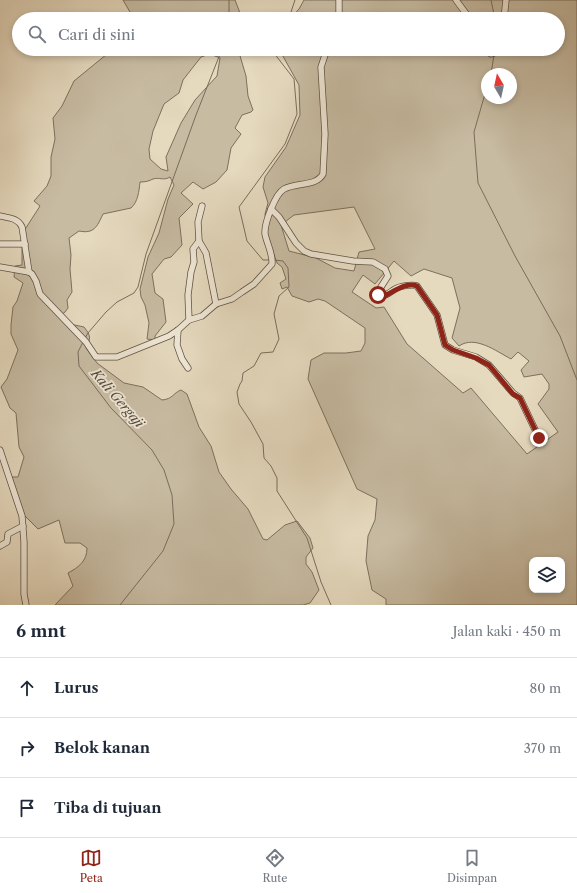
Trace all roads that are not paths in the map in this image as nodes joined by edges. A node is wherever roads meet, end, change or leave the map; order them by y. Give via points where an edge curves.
1 (339, 0) edge
2 (456, 0) edge
3 (506, 0) edge
4 (339, 12) edge
5 (465, 12) edge
6 (505, 12) edge
7 (324, 56) edge
8 (202, 206) dead end
9 (272, 209) junction
10 (0, 216) edge
11 (198, 241) junction
12 (0, 244) edge
13 (25, 244) junction
14 (0, 267) edge
15 (29, 272) junction
16 (216, 304) junction
17 (189, 320) junction
18 (178, 330) junction
19 (188, 368) dead end
20 (539, 438) dead end
21 (0, 450) edge
22 (23, 526) junction
23 (0, 546) edge
24 (26, 605) edge

1 - 4 street
2 - 5 street
3 - 6 street
7 - 9 street via 321,67 326,134 324,174 315,181 280,191
8 - 11 street via 198,222
9 - 16 street via 265,227 272,260 270,268 254,284 232,299
9 - 20 street via 304,251 352,261 369,261 382,267 388,276 379,290 378,297 383,297 397,288 412,284 417,286 437,315 445,345 489,365 513,394 520,398
10 - 13 street via 16,219 20,223 24,231
11 - 16 street via 206,253
11 - 17 street via 193,249 194,262 188,295
12 - 13 street
13 - 15 street
14 - 15 street
15 - 18 street via 36,281 40,294 65,318 96,357 111,358 128,353
16 - 17 street via 202,316
17 - 18 street
18 - 19 street via 177,346
21 - 22 street via 20,507
22 - 23 street via 8,534 7,542
22 - 24 street

